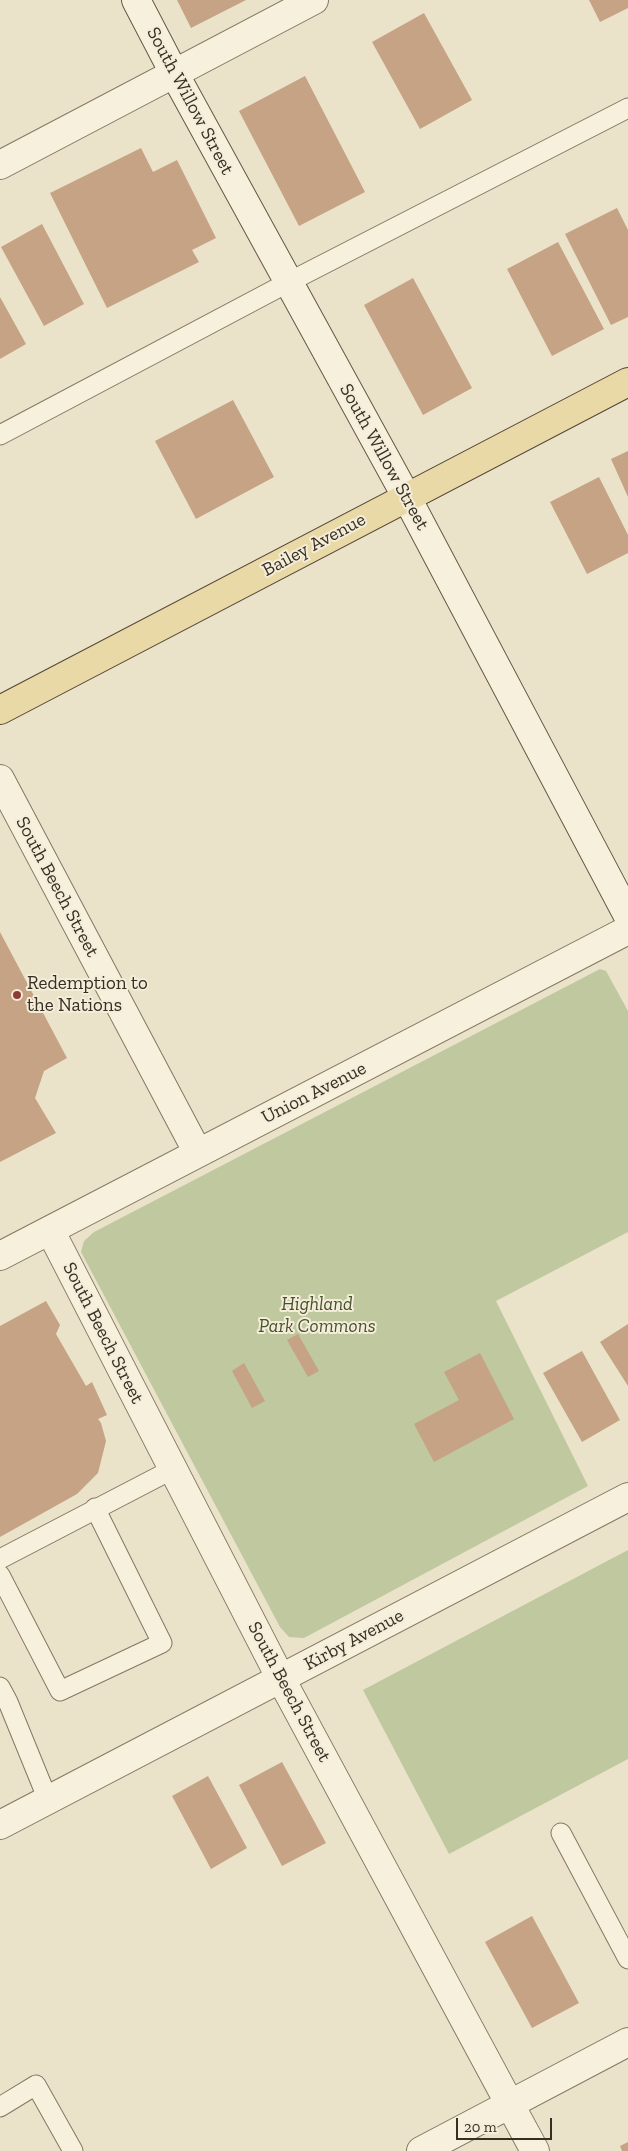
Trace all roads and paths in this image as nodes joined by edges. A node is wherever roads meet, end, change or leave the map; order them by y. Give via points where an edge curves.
1 (136, 0) edge
2 (314, 0) edge
3 (174, 73) junction
4 (628, 108) edge
5 (0, 165) edge
6 (288, 282) junction
7 (628, 382) edge
8 (0, 435) edge
9 (406, 496) junction
10 (0, 710) edge
11 (0, 779) edge
12 (628, 916) edge
13 (628, 930) edge
14 (198, 1153) junction
15 (50, 1230) junction
16 (0, 1256) edge
17 (173, 1468) junction
18 (628, 1497) edge
19 (95, 1508) junction
20 (0, 1559) edge
21 (0, 1575) edge
22 (280, 1678) junction
23 (0, 1687) edge
24 (48, 1800) junction
25 (0, 1825) edge
26 (561, 1833) dead end
27 (628, 1959) edge
28 (628, 2042) edge
29 (511, 2104) junction
30 (0, 2107) edge
31 (73, 2151) edge
32 (421, 2151) edge
33 (535, 2151) edge

1 - 3 street, South Willow Street
2 - 3 street
3 - 5 street
3 - 6 street, South Willow Street
4 - 6 lane
6 - 8 lane
6 - 9 street, South Willow Street
7 - 9 main road, Bailey Avenue
9 - 10 main road, Bailey Avenue
9 - 12 street, South Willow Street
11 - 14 street, South Beech Street
13 - 14 street, Union Avenue
14 - 15 street, Union Avenue
15 - 16 street, Union Avenue
15 - 17 street, South Beech Street
17 - 19 lane
17 - 22 street, South Beech Street
18 - 22 street, Kirby Avenue
19 - 20 lane
19 - 21 lane via 162,1643 60,1691
22 - 24 street, Kirby Avenue
22 - 29 street, South Beech Street
23 - 24 lane
24 - 25 street, Kirby Avenue
26 - 27 lane
28 - 29 street
29 - 32 street
29 - 33 street, South Beech Street
30 - 31 lane via 36,2085

